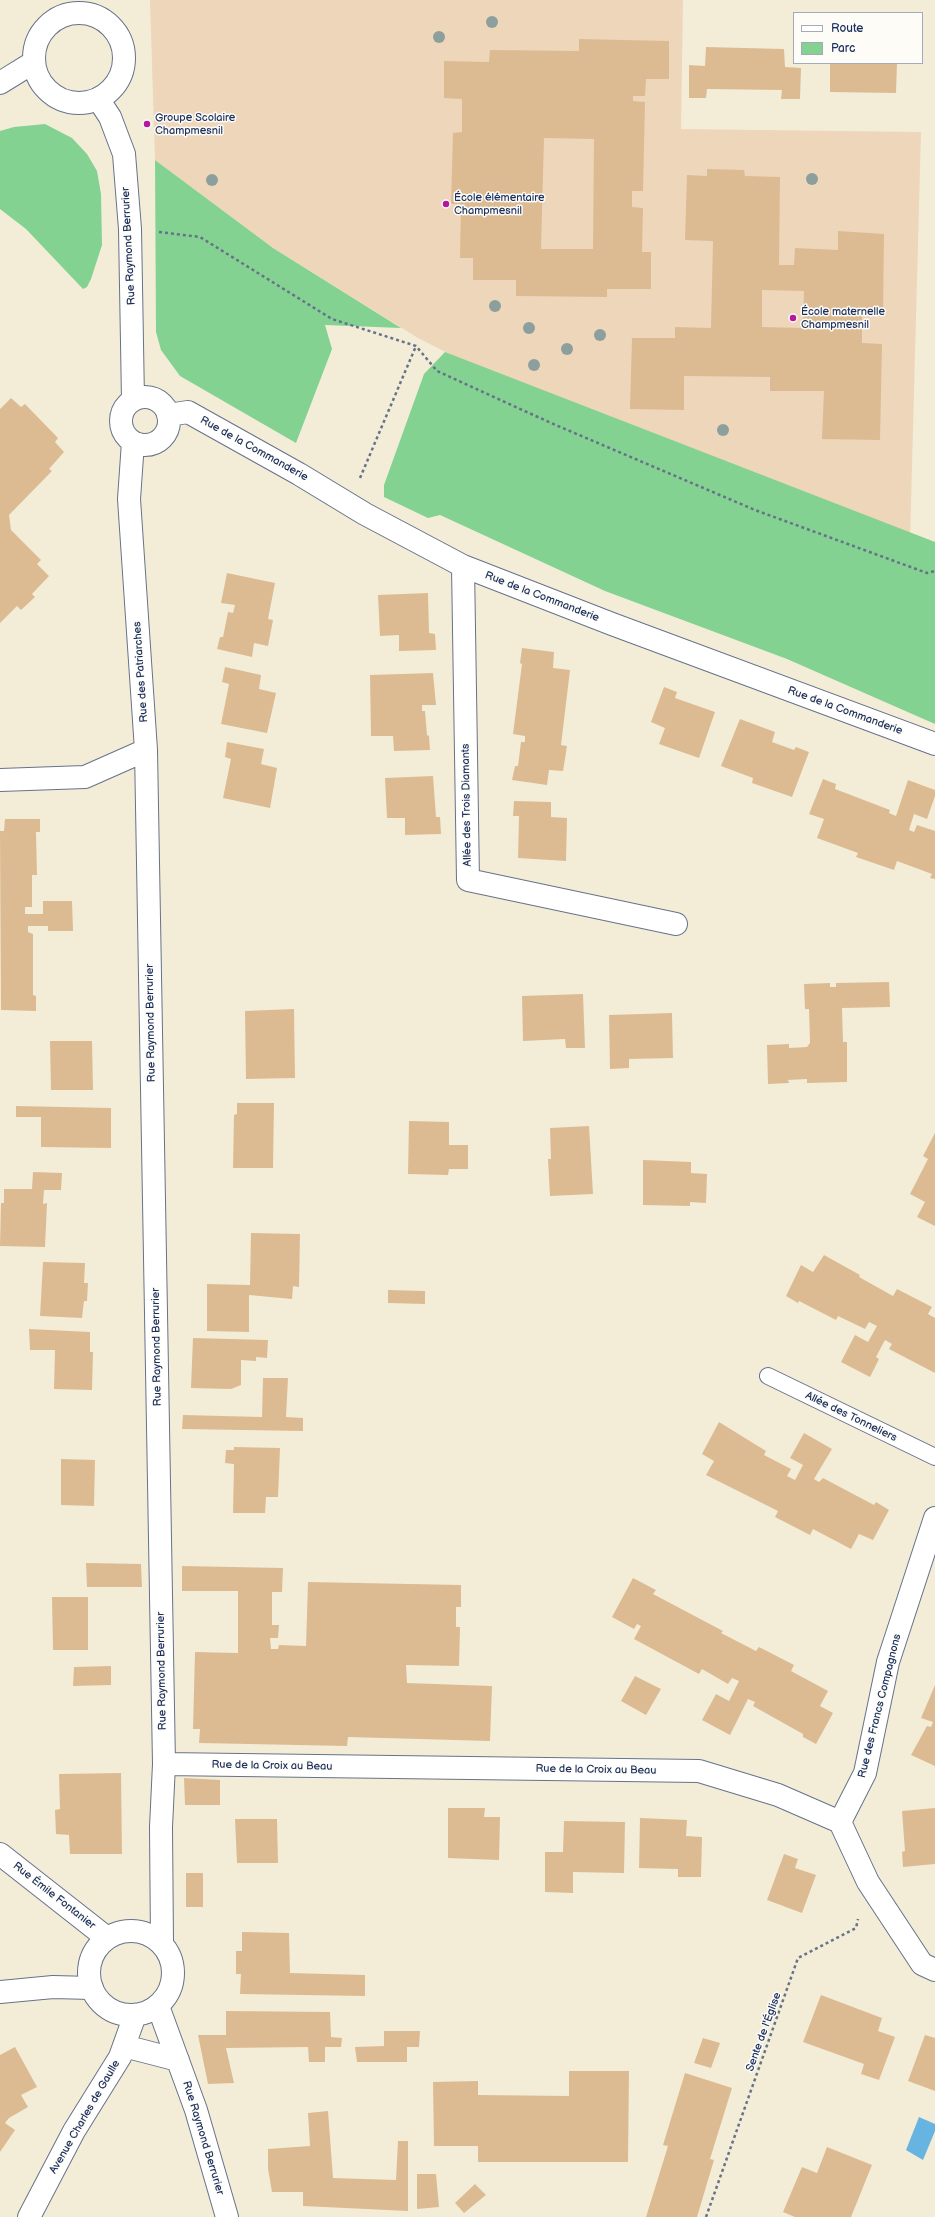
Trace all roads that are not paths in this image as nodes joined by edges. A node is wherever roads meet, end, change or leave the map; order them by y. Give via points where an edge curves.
1 (100, 8) edge
2 (34, 62) junction
3 (0, 82) edge
4 (98, 99) junction
5 (133, 400) junction
6 (168, 415) junction
7 (133, 442) junction
8 (463, 566) junction
9 (935, 744) edge
10 (146, 750) junction
11 (0, 780) edge
12 (676, 924) dead end
13 (768, 1376) dead end
14 (935, 1457) edge
15 (935, 1518) edge
16 (164, 1764) junction
17 (840, 1822) junction
18 (0, 1854) edge
19 (107, 1938) junction
20 (162, 1944) junction
21 (935, 1970) edge
22 (92, 1988) junction
23 (0, 1992) edge
24 (158, 2006) junction
25 (135, 2015) junction
26 (124, 2046) junction
27 (178, 2060) junction
28 (28, 2217) edge
29 (227, 2217) edge

1 - 2 street via 67,14 53,21 42,32 36,46
1 - 4 street via 119,37 124,65 119,79 110,91
2 - 3 street
2 - 4 street via 45,88 56,97 84,103
4 - 5 street, Rue Raymond Berrurier via 110,117 124,154 130,229
5 - 6 street via 147,397 161,402
5 - 7 street via 125,408 121,421 127,436
6 - 7 street via 168,431 156,442 141,445
6 - 8 street, Rue de la Commanderie via 188,412 348,504
7 - 10 street, Rue des Patriarches via 129,499
8 - 9 street, Rue de la Commanderie
8 - 12 street, Allée des Trois Diamants via 468,880
10 - 11 street via 85,777
10 - 16 street, Rue Raymond Berrurier
13 - 14 lane, Allée des Tonneliers
15 - 17 street, Rue des Francs Compagnons via 888,1662 865,1773
16 - 17 street, Rue de la Croix au Beau via 699,1771 778,1795
16 - 20 street, Rue Raymond Berrurier via 161,1827
17 - 21 street via 868,1882 922,1964
18 - 19 street, Rue Émile Fontanier
19 - 20 street, Rue Raymond Berrurier via 118,1932 130,1930 153,1936
19 - 22 street, Rue Raymond Berrurier via 97,1948 91,1960 89,1974
20 - 24 street, Rue Raymond Berrurier via 170,1955 174,1968 173,1982 168,1995
22 - 23 street via 53,1987
22 - 25 street via 99,2000 109,2008 121,2014
24 - 25 street, Rue Raymond Berrurier
24 - 27 street, Rue Raymond Berrurier
25 - 26 street, Avenue Charles de Gaulle
26 - 27 street
26 - 28 street, Avenue Charles de Gaulle
27 - 29 street, Rue Raymond Berrurier via 196,2110

